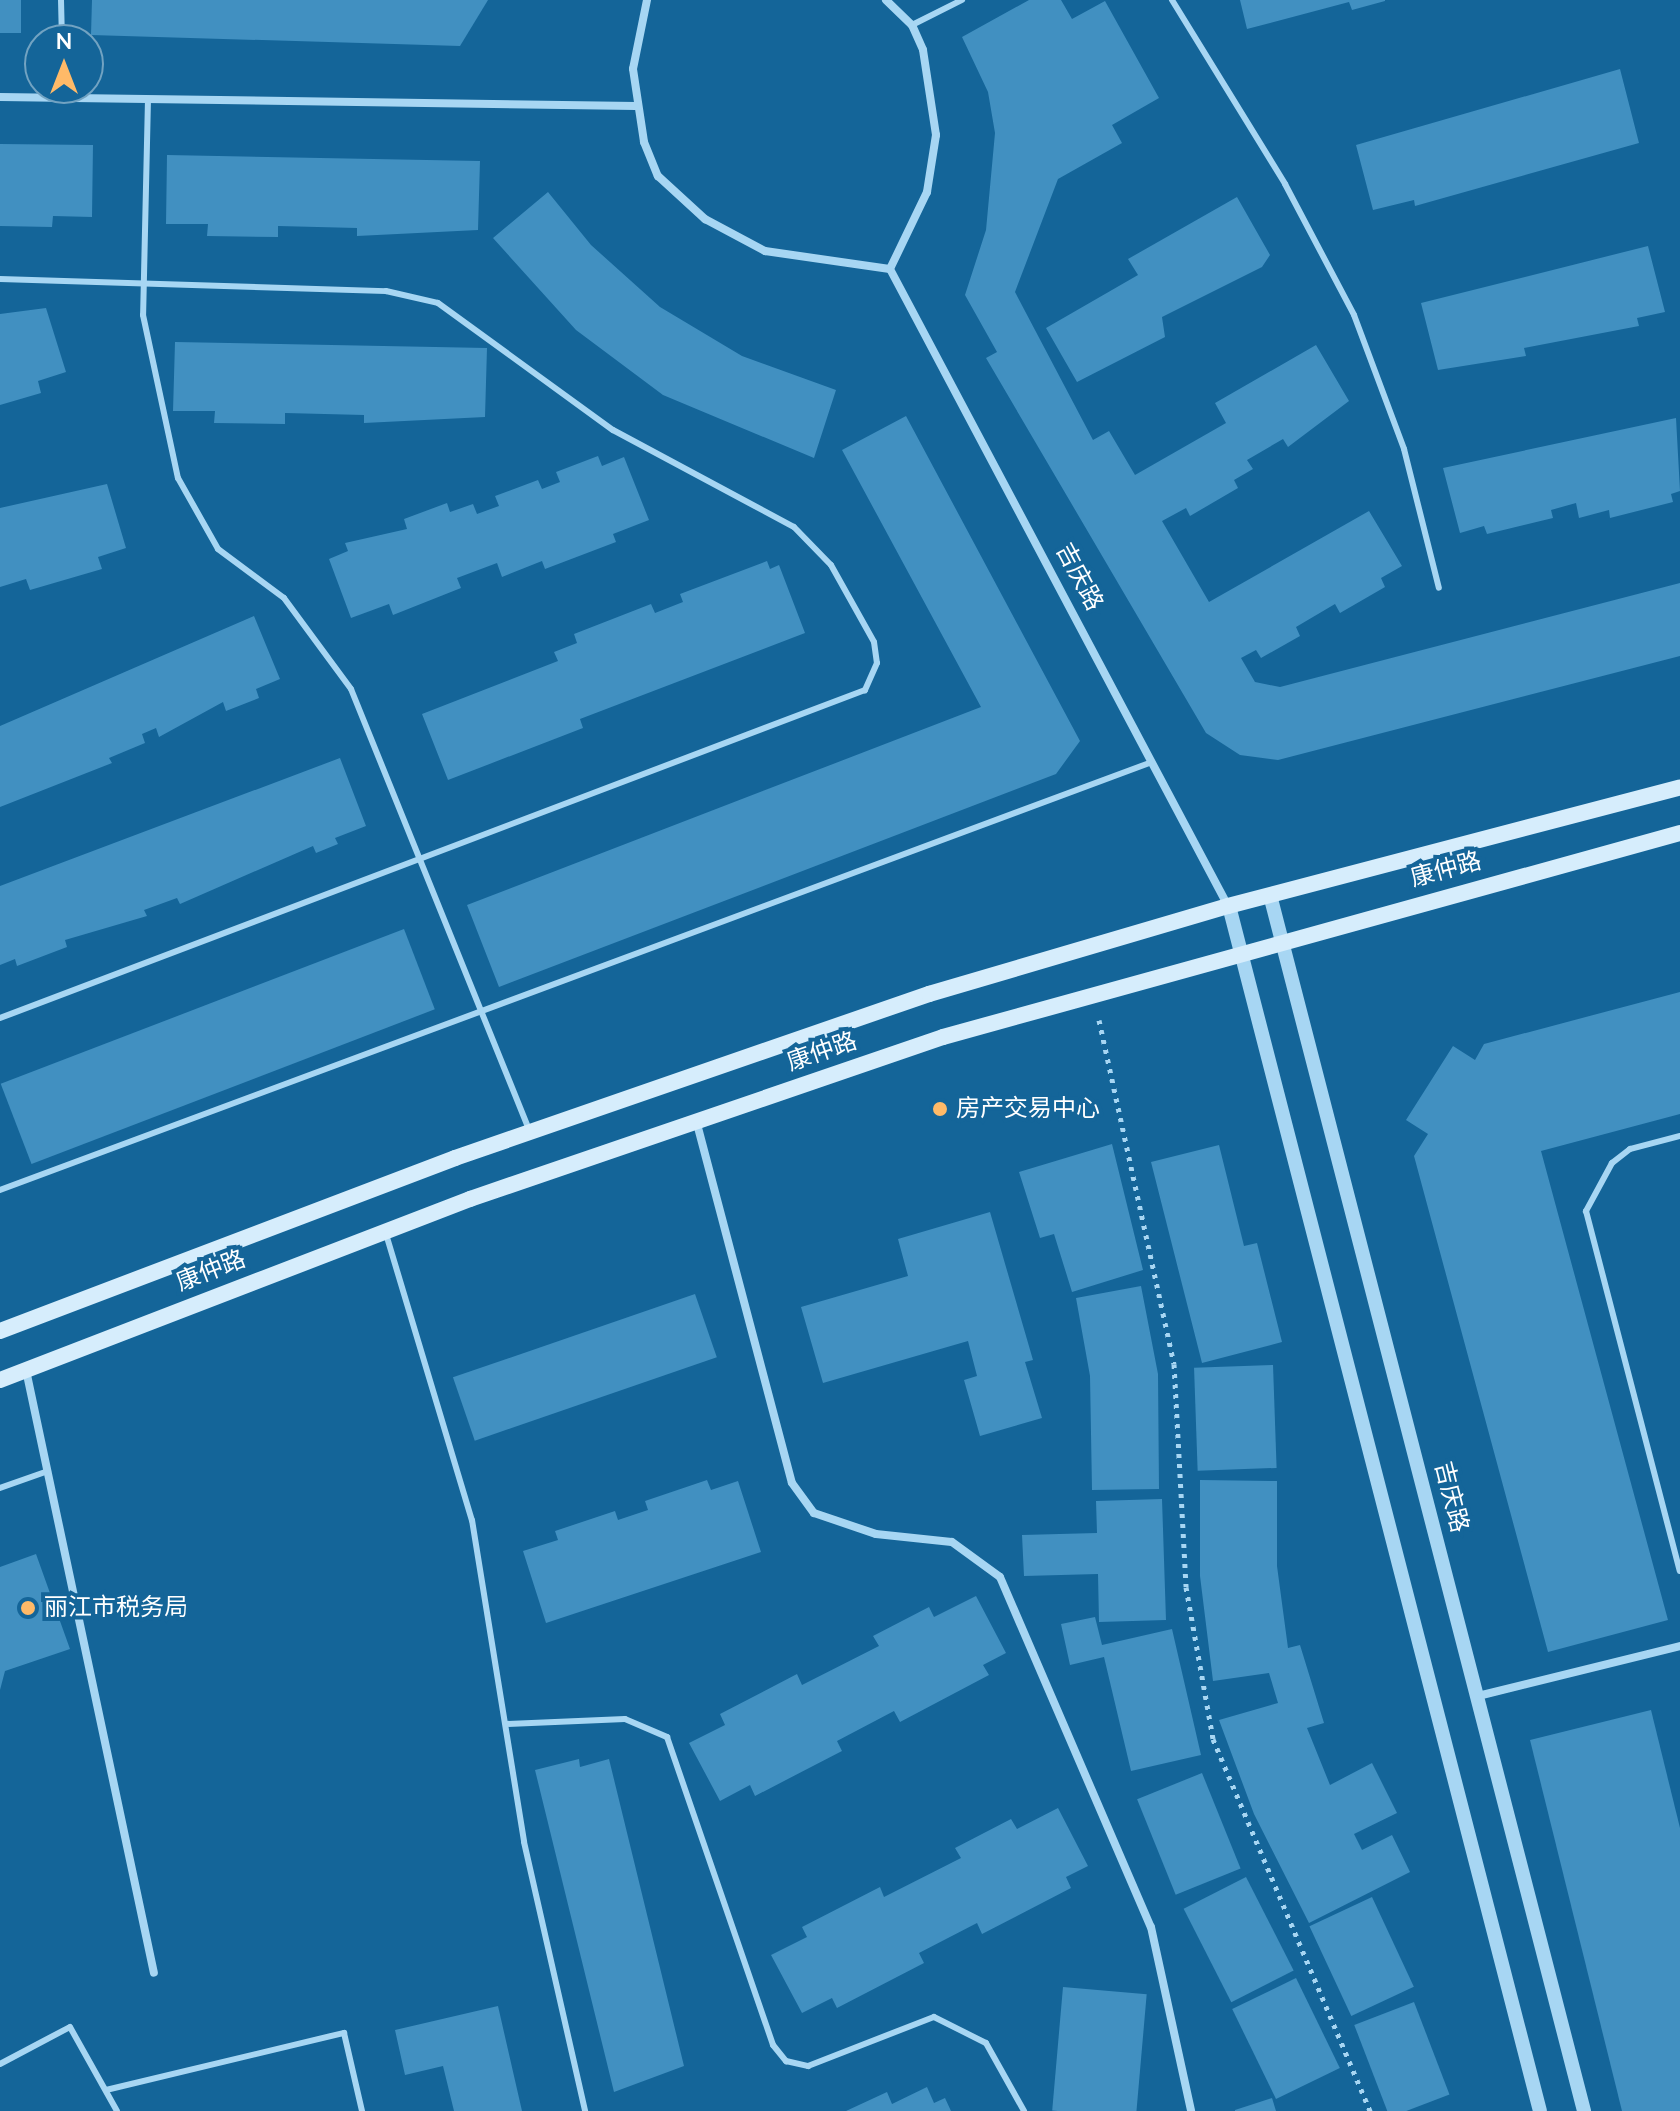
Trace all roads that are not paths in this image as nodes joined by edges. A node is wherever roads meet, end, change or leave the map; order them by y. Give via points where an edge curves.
1 (61, 0) edge
2 (647, 0) edge
3 (886, 0) edge
4 (962, 0) edge
5 (1172, 0) edge
6 (62, 24) edge
7 (912, 25) junction
8 (24, 96) edge
9 (104, 96) edge
10 (0, 97) edge
11 (148, 99) junction
12 (636, 106) junction
13 (890, 269) junction
14 (0, 279) edge
15 (144, 283) junction
16 (1439, 588) dead end
17 (1152, 762) junction
18 (1680, 787) edge
19 (1680, 833) edge
20 (420, 858) junction
21 (1270, 895) junction
22 (1229, 906) junction
23 (1282, 938) junction
24 (1241, 949) junction
25 (481, 1012) junction
26 (0, 1018) edge
27 (696, 1120) junction
28 (529, 1131) junction
29 (1680, 1136) edge
30 (0, 1190) edge
31 (385, 1231) junction
32 (0, 1331) edge
33 (26, 1369) junction
34 (0, 1380) edge
35 (48, 1471) junction
36 (0, 1488) edge
37 (1680, 1571) edge
38 (1680, 1646) edge
39 (1478, 1696) junction
40 (506, 1724) junction
41 (154, 1973) dead end
42 (0, 2064) edge
43 (106, 2090) junction
44 (117, 2111) edge
45 (362, 2111) edge
46 (585, 2111) edge
47 (1024, 2111) edge
48 (1191, 2111) edge
49 (1540, 2111) edge
50 (1584, 2111) edge

1 - 6 lane
2 - 12 street via 633,69
3 - 7 street
4 - 7 lane
5 - 16 lane via 1285,184 1354,315 1404,449
7 - 13 street via 934,106 933,164 918,220
8 - 10 street
9 - 11 street
11 - 12 street
11 - 15 lane
12 - 13 street via 658,176 705,219 799,260
13 - 17 street, 吉庆路
14 - 15 lane
15 - 20 lane via 151,370 185,496 218,549 284,598 333,657
15 - 20 lane via 386,291 438,303 613,430 794,527 831,565 874,642 877,663 865,690
17 - 22 street, 吉庆路
17 - 25 lane
18 - 21 main road, 康仲路
19 - 23 main road, 康仲路
20 - 25 lane
20 - 26 lane
21 - 22 main road, 康仲路
21 - 23 street, 吉庆路
22 - 24 street, 吉庆路
22 - 28 main road, 康仲路 via 929,994
23 - 24 main road, 康仲路
23 - 39 street, 吉庆路
24 - 27 main road, 康仲路
24 - 49 street, 吉庆路
25 - 28 lane
25 - 30 lane
27 - 31 main road, 康仲路
27 - 48 street via 792,1483 814,1513 876,1534 952,1542 1000,1577 1151,1927
28 - 32 main road, 康仲路
29 - 37 lane via 1630,1149 1612,1163 1586,1211
31 - 33 main road, 康仲路
31 - 40 lane via 472,1520
33 - 34 main road, 康仲路
33 - 35 street
35 - 36 lane
35 - 41 street
38 - 39 street
39 - 50 street, 吉庆路
40 - 46 lane
40 - 47 lane via 625,1719 667,1737 773,2045 786,2061 808,2066 934,2017 986,2043
42 - 43 lane via 70,2027
43 - 44 lane
43 - 45 lane via 344,2033

